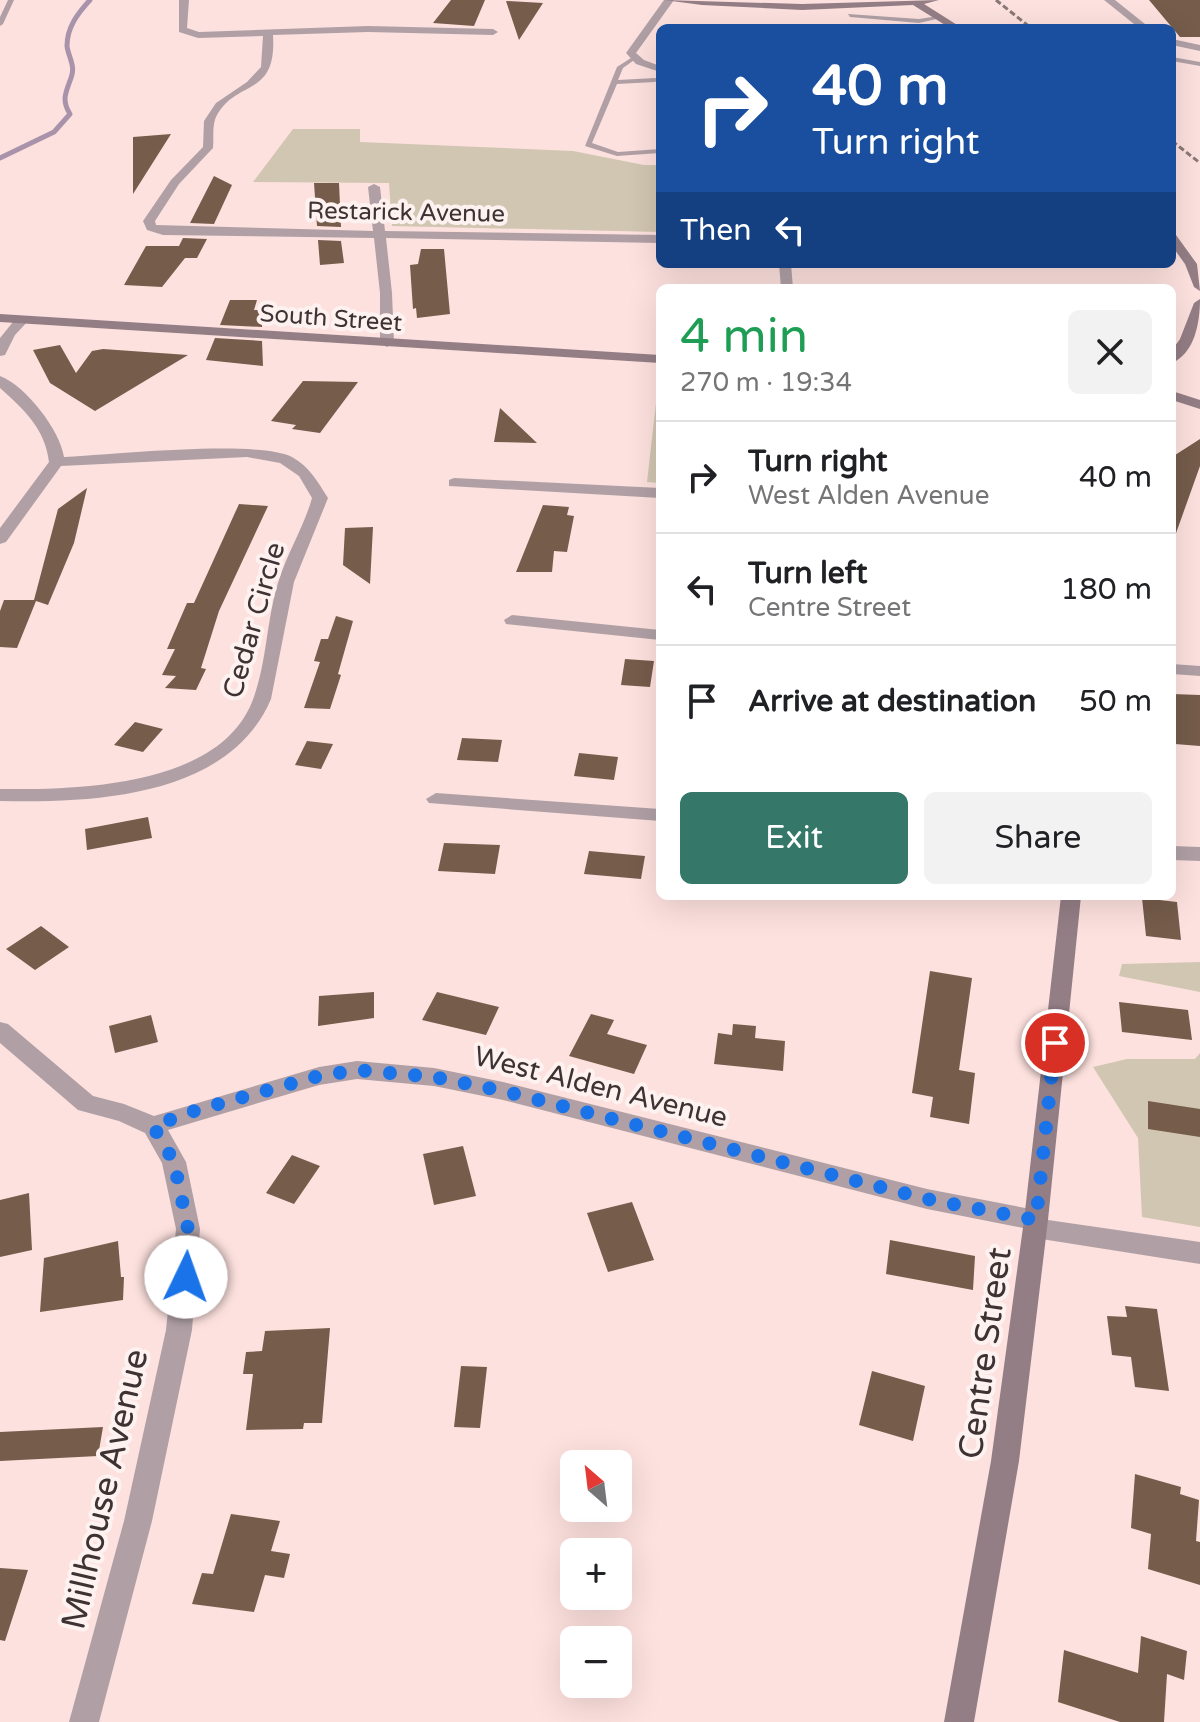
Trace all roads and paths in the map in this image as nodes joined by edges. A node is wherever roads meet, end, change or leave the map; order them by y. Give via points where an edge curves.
1 (11, 0) edge
2 (184, 0) edge
3 (669, 0) edge
4 (934, 0) edge
5 (1109, 0) edge
6 (915, 2) junction
7 (876, 3) edge
8 (846, 12) junction
9 (938, 18) junction
10 (0, 24) edge
11 (847, 24) edge
12 (949, 24) edge
13 (1140, 24) edge
14 (493, 32) dead end
15 (268, 33) junction
16 (1176, 43) edge
17 (1200, 48) edge
18 (634, 58) junction
19 (1176, 60) edge
20 (1200, 64) edge
21 (656, 75) edge
22 (656, 76) edge
23 (613, 82) junction
24 (656, 151) edge
25 (374, 187) dead end
26 (379, 233) junction
27 (656, 239) edge
28 (1176, 245) edge
29 (1200, 287) edge
30 (1200, 303) edge
31 (0, 318) edge
32 (22, 320) junction
33 (1194, 331) edge
34 (387, 343) junction
35 (0, 352) edge
36 (1176, 354) edge
37 (656, 359) edge
38 (0, 380) edge
39 (1176, 396) edge
40 (1200, 405) edge
41 (57, 462) junction
42 (454, 483) dead end
43 (656, 493) edge
44 (0, 539) edge
45 (512, 620) dead end
46 (656, 635) edge
47 (1176, 669) edge
48 (1200, 671) edge
49 (0, 795) edge
50 (436, 799) dead end
51 (656, 815) edge
52 (1176, 853) edge
53 (1200, 854) edge
54 (1071, 900) edge
55 (0, 1030) edge
56 (153, 1126) junction
57 (1036, 1224) junction
58 (1200, 1253) edge
59 (84, 1722) edge
60 (959, 1722) edge

1 - 10 lane
2 - 15 street via 180,22 188,33
3 - 8 main road
3 - 18 street via 633,47
4 - 6 main road
5 - 13 street
6 - 7 main road
6 - 9 main road
7 - 8 main road
8 - 9 lane via 919,21
8 - 11 lane
9 - 12 main road
14 - 15 street
15 - 26 street, Restarick Avenue via 270,47 261,76 213,114 208,148 169,189 149,221 151,227
16 - 17 street
18 - 21 street
18 - 23 lane via 620,67
19 - 20 lane
22 - 23 lane
23 - 24 lane via 588,144 617,154
25 - 26 street
26 - 27 street, Restarick Avenue
26 - 34 street
28 - 29 main road
30 - 33 main road
31 - 32 main road, South Street
32 - 34 main road, South Street
32 - 35 street
33 - 36 main road
34 - 37 main road, South Street
38 - 41 street via 52,433
39 - 40 main road
41 - 44 street
41 - 49 street, Cedar Circle via 247,453 284,459 305,473 320,498 285,584 257,711 238,740 165,777 107,792
42 - 43 street
45 - 46 street
47 - 48 street
50 - 51 street
52 - 53 street
54 - 57 main road, Centre Street
55 - 56 street via 86,1104
56 - 57 street, West Alden Avenue via 319,1076 357,1070 434,1077
56 - 59 street, Millhouse Avenue via 174,1162 188,1229 186,1277 138,1521
57 - 58 street, West Alden Avenue
57 - 60 main road, Centre Street via 1005,1461

